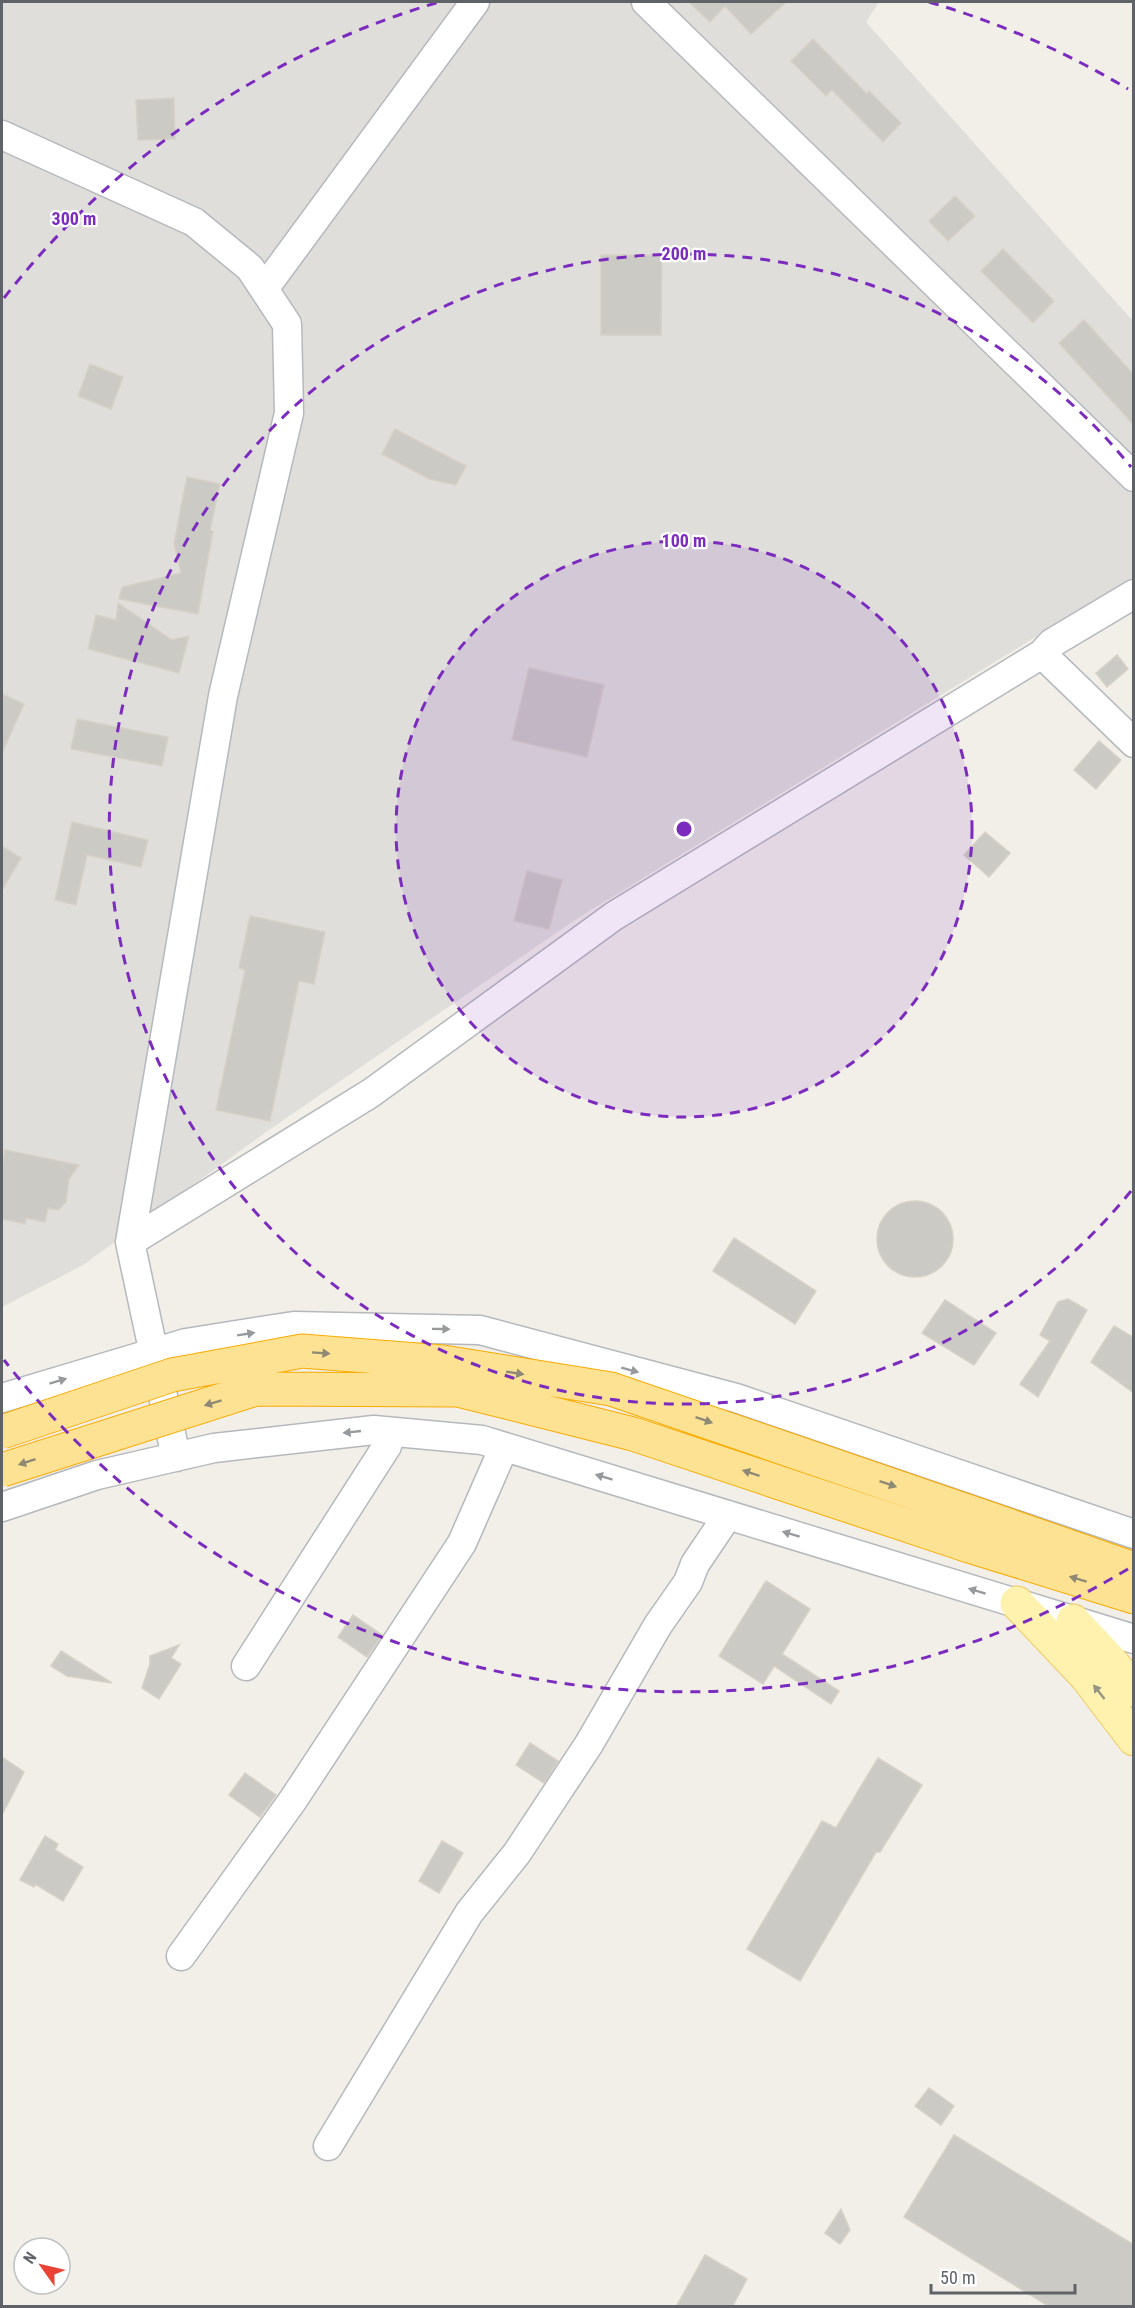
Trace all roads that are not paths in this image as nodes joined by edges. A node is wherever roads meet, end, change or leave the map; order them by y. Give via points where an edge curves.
1 (475, 2) edge
2 (646, 2) edge
3 (2, 135) edge
4 (264, 289) junction
5 (1134, 477) edge
6 (1134, 594) edge
7 (1042, 654) junction
8 (1134, 743) edge
9 (130, 1242) junction
10 (154, 1352) junction
11 (2, 1398) edge
12 (2, 1432) edge
13 (395, 1432) junction
14 (504, 1447) junction
15 (176, 1457) junction
16 (2, 1470) edge
17 (2, 1508) edge
18 (728, 1515) junction
19 (1134, 1534) edge
20 (1134, 1569) edge
21 (1134, 1597) edge
22 (1017, 1603) junction
23 (1073, 1621) junction
24 (1134, 1639) edge
25 (246, 1666) dead end
26 (1134, 1690) edge
27 (1134, 1739) edge
28 (181, 1956) dead end
29 (328, 2146) dead end

1 - 4 street
2 - 5 street
3 - 4 street via 194,222 250,268
4 - 9 street via 287,324 289,412 224,696
6 - 7 street via 1052,643
7 - 8 street
7 - 9 street via 614,916 371,1093
9 - 10 street
11 -> 10 street
10 - 15 street
10 -> 19 street via 186,1343 294,1326 480,1330 736,1398
12 -> 20 highway, bridge via 172,1375 302,1351 443,1362 611,1389
13 - 14 street via 482,1440
13 -> 15 street via 374,1430 226,1446
13 - 25 street via 390,1433 387,1446
18 -> 14 street
14 - 28 street via 462,1543 293,1800
15 - 17 street via 97,1475
21 -> 16 highway, bridge via 633,1434 458,1390 256,1389
22 -> 18 street
18 - 29 street via 695,1563 688,1582 658,1625 589,1744 518,1853 469,1913
22 - 23 street
27 -> 22 main road via 1086,1676
23 - 24 street
23 - 26 main road

